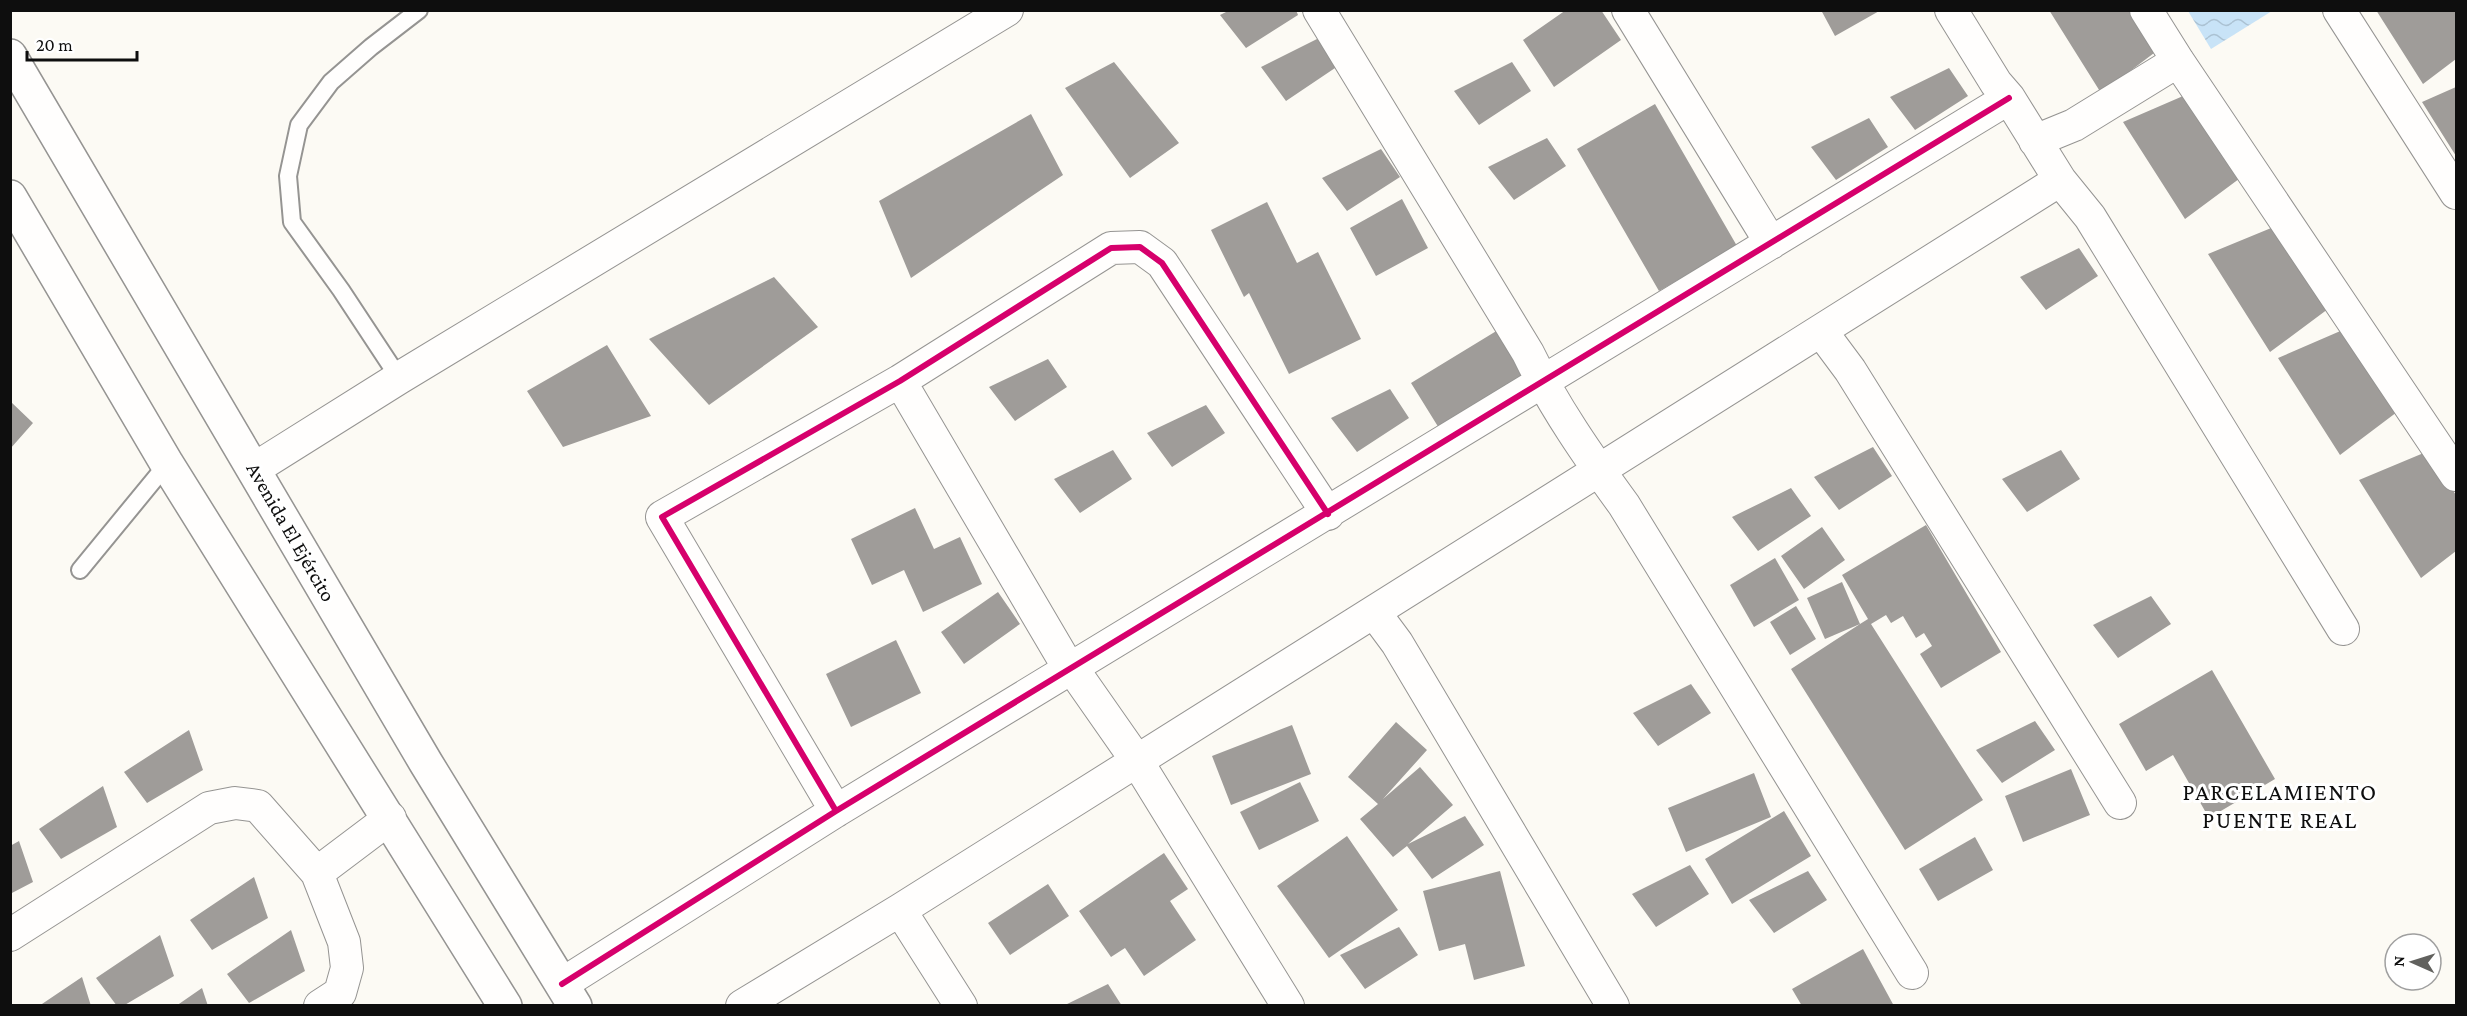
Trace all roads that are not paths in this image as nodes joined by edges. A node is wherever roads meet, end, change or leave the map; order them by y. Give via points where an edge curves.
1 (419, 10) edge
2 (1006, 10) edge
3 (1320, 10) edge
4 (1628, 10) edge
5 (1951, 10) edge
6 (2146, 10) edge
7 (2338, 10) edge
8 (10, 56) edge
9 (2178, 61) junction
10 (2009, 98) junction
11 (2035, 141) junction
12 (2060, 180) junction
13 (2457, 194) edge
14 (10, 197) edge
15 (1771, 243) junction
16 (1821, 331) junction
17 (399, 378) junction
18 (900, 381) junction
19 (1542, 382) junction
20 (167, 464) junction
21 (254, 469) junction
22 (1599, 471) junction
23 (2457, 476) edge
24 (1328, 514) junction
25 (80, 570) dead end
26 (1374, 612) junction
27 (2343, 629) dead end
28 (1072, 668) junction
29 (1137, 761) junction
30 (2120, 803) dead end
31 (836, 811) junction
32 (390, 818) junction
33 (317, 873) junction
34 (900, 910) junction
35 (10, 935) edge
36 (1912, 973) dead end
37 (568, 995) edge
38 (320, 1005) edge
39 (505, 1005) edge
40 (742, 1005) edge
41 (961, 1005) edge
42 (1288, 1005) edge
43 (1613, 1005) edge

1 - 17 lane via 331,82 299,125 288,176 292,222
2 - 17 street
3 - 19 street
4 - 15 street
5 - 10 street via 1995,83
6 - 9 street
7 - 13 street
8 - 21 street, Avenida El Ejército
9 - 11 street via 2074,125
9 - 23 street
10 - 11 street
10 - 15 street
11 - 12 street
12 - 16 street
12 - 27 street via 2090,218
14 - 20 street
15 - 19 street
16 - 22 street
16 - 30 street via 1850,370
17 - 21 street
18 - 24 street via 1111,248 1140,246 1162,263
18 - 28 street
18 - 31 street via 662,517
19 - 22 street
19 - 24 street
20 - 25 lane
20 - 32 street
21 - 37 street, Avenida El Ejército via 426,763
22 - 26 street
22 - 36 street
24 - 28 street
26 - 29 street
26 - 43 street via 1397,643
28 - 29 street
28 - 31 street
29 - 34 street
29 - 42 street
31 - 37 street
32 - 33 street
32 - 39 street
33 - 35 street via 258,806 235,803 208,808
33 - 38 street via 345,942 347,968 340,993
34 - 40 street
34 - 41 street

